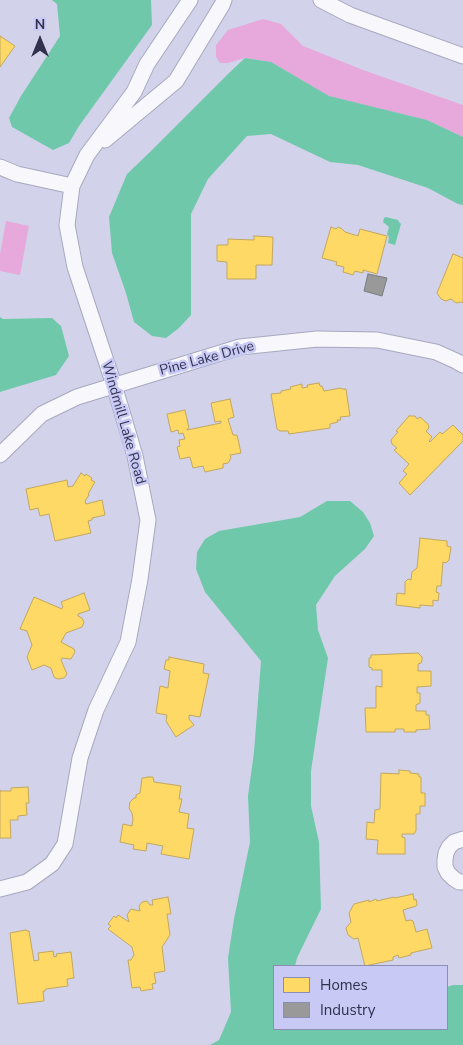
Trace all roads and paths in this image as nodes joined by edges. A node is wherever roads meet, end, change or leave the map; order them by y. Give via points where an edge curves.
1 (192, 0) edge
2 (224, 0) edge
3 (321, 0) edge
4 (463, 56) edge
5 (87, 155) junction
6 (0, 167) edge
7 (72, 186) junction
8 (463, 365) edge
9 (114, 385) junction
10 (0, 455) edge
11 (463, 839) edge
12 (463, 882) edge
13 (0, 889) edge

1 - 5 street, Windmill Lake Road via 147,64 134,92
2 - 5 street, Windmill Lake Road via 176,81
3 - 4 street via 350,15
5 - 7 street, Windmill Lake Road
6 - 7 street
7 - 9 street, Windmill Lake Road via 67,225 75,267
8 - 9 street, Pine Lake Drive via 436,352 377,340 317,339 240,347
9 - 10 street, Pine Lake Drive via 77,397 42,414
9 - 13 street, Windmill Lake Road via 135,456 148,520 128,642 96,710 80,758 66,844 52,864 27,882
11 - 12 street via 449,847 444,860 448,873

